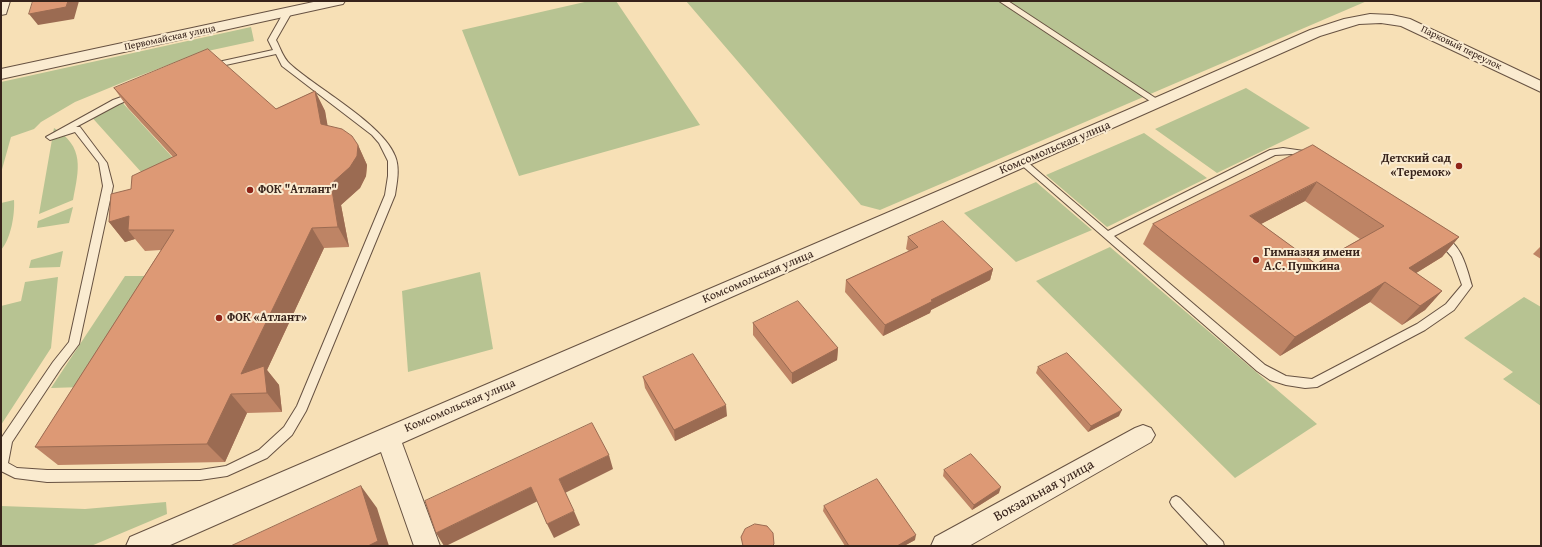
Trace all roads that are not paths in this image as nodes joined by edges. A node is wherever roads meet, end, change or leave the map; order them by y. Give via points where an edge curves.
1 (3, 1) edge
2 (338, 1) edge
3 (1003, 1) edge
4 (1, 11) edge
5 (288, 12) junction
6 (1378, 18) joint
7 (278, 51) junction
8 (205, 67) edge
9 (1, 74) edge
10 (1541, 87) edge
11 (143, 91) edge
12 (1159, 103) junction
13 (1022, 162) junction
14 (1316, 162) edge
15 (1434, 233) edge
16 (1108, 234) junction
17 (1144, 435) dead end
18 (388, 438) junction
19 (1176, 502) dead end
20 (139, 546) edge
21 (427, 546) edge
22 (944, 546) edge
23 (1218, 546) edge

1 - 4 street
2 - 5 street, Первомайская улица
3 - 12 lane
5 - 7 lane via 272,40
5 - 9 street, Первомайская улица
6 - 10 street, Парковый переулок via 1405,22 1420,28
6 - 12 street, Комсомольская улица via 1355,19 1315,33
7 - 8 lane
7 - 11 lane via 285,64 375,133 392,160 394,171 390,195 302,408 288,431 263,454 227,471 192,475 47,476 15,473 2,465 6,441 74,344 108,186 103,163 77,130 50,137 116,102
12 - 13 street, Комсомольская улица
13 - 16 lane
13 - 18 street, Комсомольская улица
14 - 16 lane via 1292,151 1273,152
15 - 16 lane via 1448,244 1461,261 1467,286 1450,307 1421,327 1313,384 1294,384 1276,379 1266,372
17 - 22 street, Вокзальная улица
18 - 20 street, Комсомольская улица
18 - 21 street
19 - 23 lane

